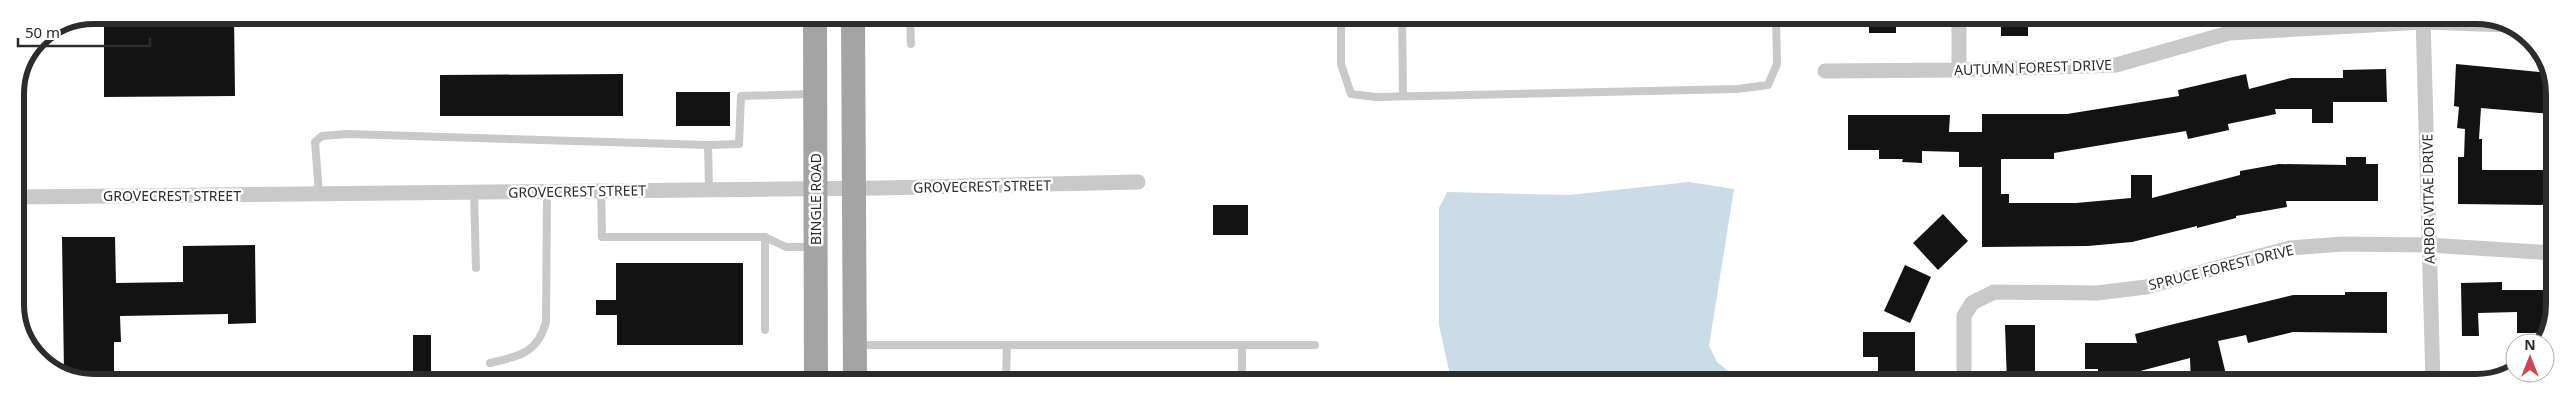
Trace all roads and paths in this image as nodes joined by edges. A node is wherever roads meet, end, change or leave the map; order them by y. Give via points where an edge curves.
1 (815, 24) edge
2 (854, 24) edge
3 (910, 24) edge
4 (1341, 24) edge
5 (1402, 24) edge
6 (1776, 24) edge
7 (1959, 24) edge
8 (2354, 24) edge
9 (2424, 24) edge
10 (911, 44) dead end
11 (1959, 70) junction
12 (1825, 71) dead end
13 (815, 94) junction
14 (1403, 96) junction
15 (708, 145) junction
16 (1138, 182) dead end
17 (815, 188) junction
18 (854, 188) junction
19 (709, 189) junction
20 (601, 190) junction
21 (547, 191) junction
22 (474, 192) junction
23 (319, 194) junction
24 (24, 197) edge
25 (765, 238) junction
26 (2428, 244) junction
27 (815, 247) junction
28 (2546, 252) edge
29 (476, 268) dead end
30 (765, 330) dead end
31 (855, 345) junction
32 (1007, 345) junction
33 (1242, 345) junction
34 (1315, 345) dead end
35 (490, 363) dead end
36 (816, 374) edge
37 (855, 374) edge
38 (1006, 374) edge
39 (1242, 374) edge
40 (1964, 374) edge
41 (2433, 374) edge

1 - 13 main road, BINGLE ROAD
2 - 18 main road
3 - 10 lane
4 - 14 lane via 1341,64 1351,94
5 - 14 lane
6 - 14 lane via 1777,64 1768,84 1737,89
7 - 11 street
8 - 11 street, AUTUMN FOREST DRIVE via 2229,33 2116,65
9 - 26 street, ARBOR VITAE DRIVE
11 - 12 street, AUTUMN FOREST DRIVE
13 - 15 lane via 741,96 739,144
13 - 17 main road, BINGLE ROAD
15 - 19 lane
15 - 23 lane via 347,134 322,136 315,142
16 - 18 street, GROVECREST STREET
17 - 18 street, GROVECREST STREET
17 - 19 street, GROVECREST STREET
17 - 27 main road, BINGLE ROAD
18 - 31 main road
19 - 20 street, GROVECREST STREET
20 - 21 street, GROVECREST STREET
20 - 25 lane via 602,237
21 - 22 street, GROVECREST STREET
21 - 35 lane via 546,322 542,337 532,349 517,357
22 - 23 street, GROVECREST STREET
22 - 29 lane
23 - 24 street, GROVECREST STREET
25 - 27 lane via 786,247
25 - 30 lane
26 - 28 street, SPRUCE FOREST DRIVE
26 - 40 street, SPRUCE FOREST DRIVE via 2290,248 2146,287 2097,293 1994,292 1972,303 1964,316
26 - 41 street, ARBOR VITAE DRIVE
27 - 36 main road, BINGLE ROAD
31 - 32 lane
31 - 37 main road
32 - 33 lane
32 - 38 lane
33 - 34 lane
33 - 39 lane

